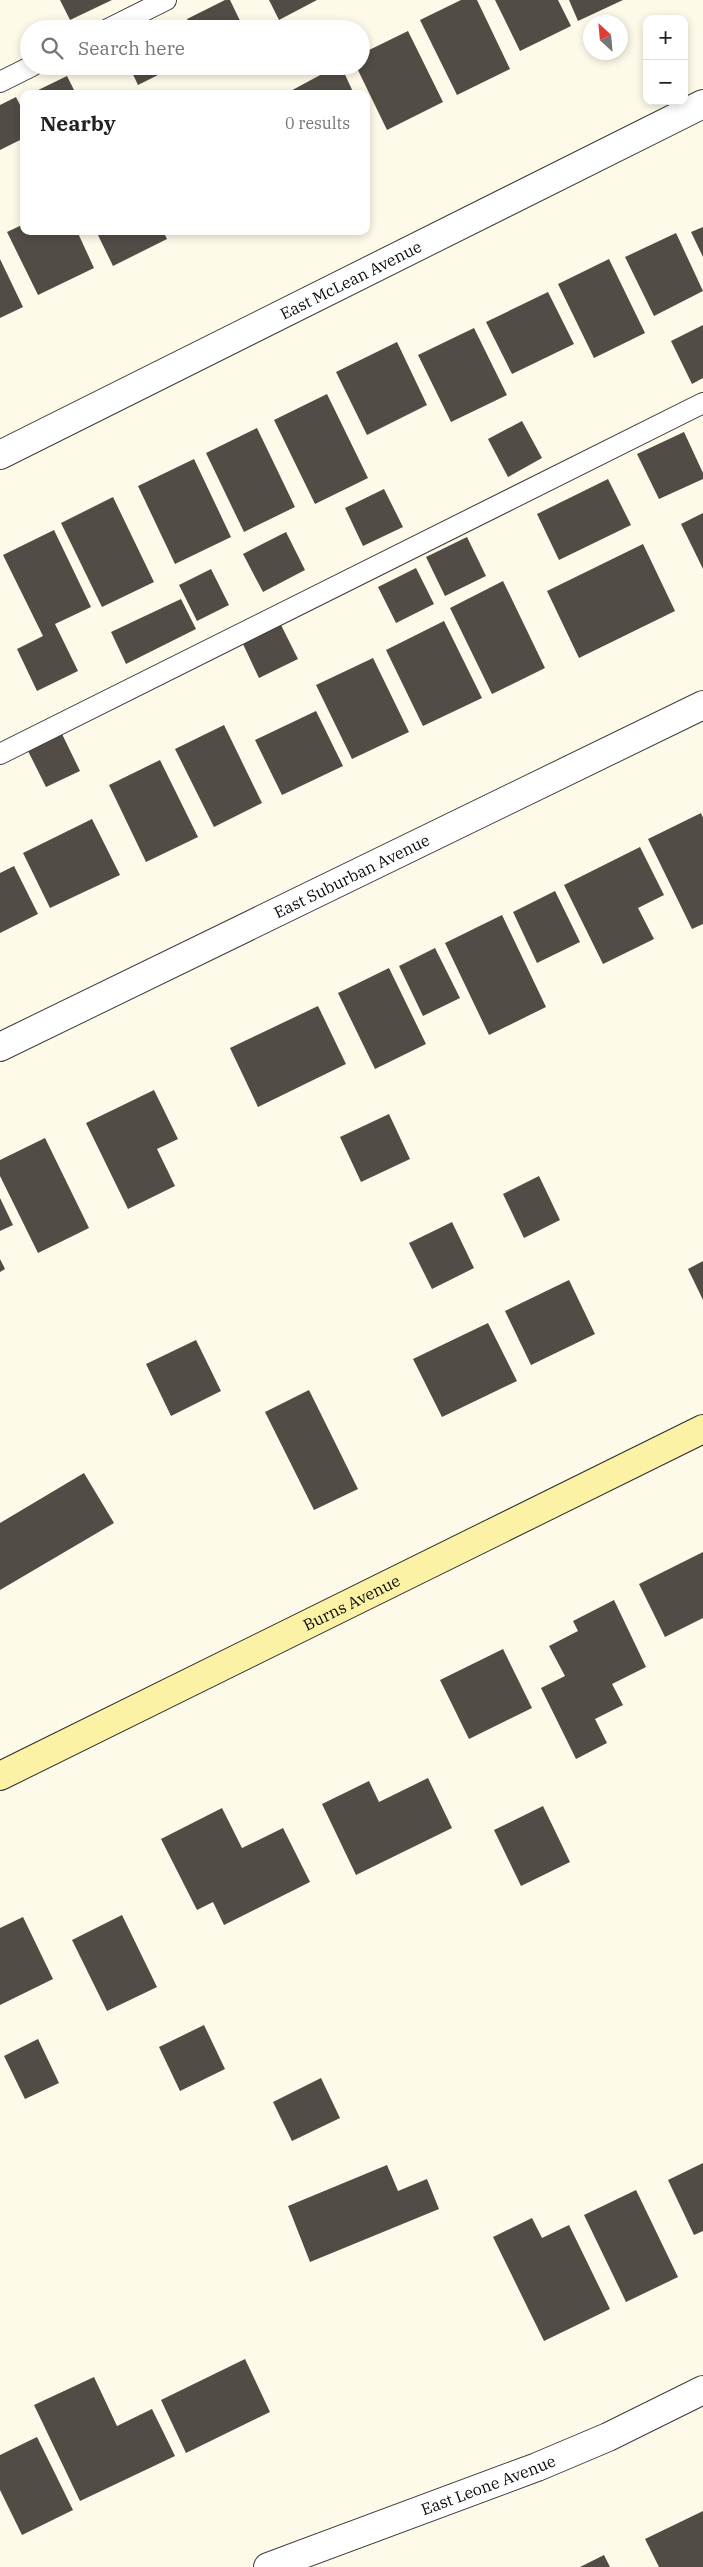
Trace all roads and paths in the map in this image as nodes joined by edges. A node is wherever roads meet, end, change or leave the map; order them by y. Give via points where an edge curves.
1 (166, 0) edge
2 (126, 20) edge
3 (20, 72) edge
4 (0, 82) edge
5 (703, 104) edge
6 (703, 402) edge
7 (0, 455) edge
8 (703, 705) edge
9 (0, 754) edge
10 (0, 1047) edge
11 (703, 1429) edge
12 (0, 1776) edge
13 (703, 2390) edge
14 (268, 2567) edge

1 - 2 lane
3 - 4 lane
5 - 7 street, East McLean Avenue
6 - 9 lane
8 - 10 street, East Suburban Avenue
11 - 12 street, Burns Avenue
13 - 14 street, East Leone Avenue via 537,2467

